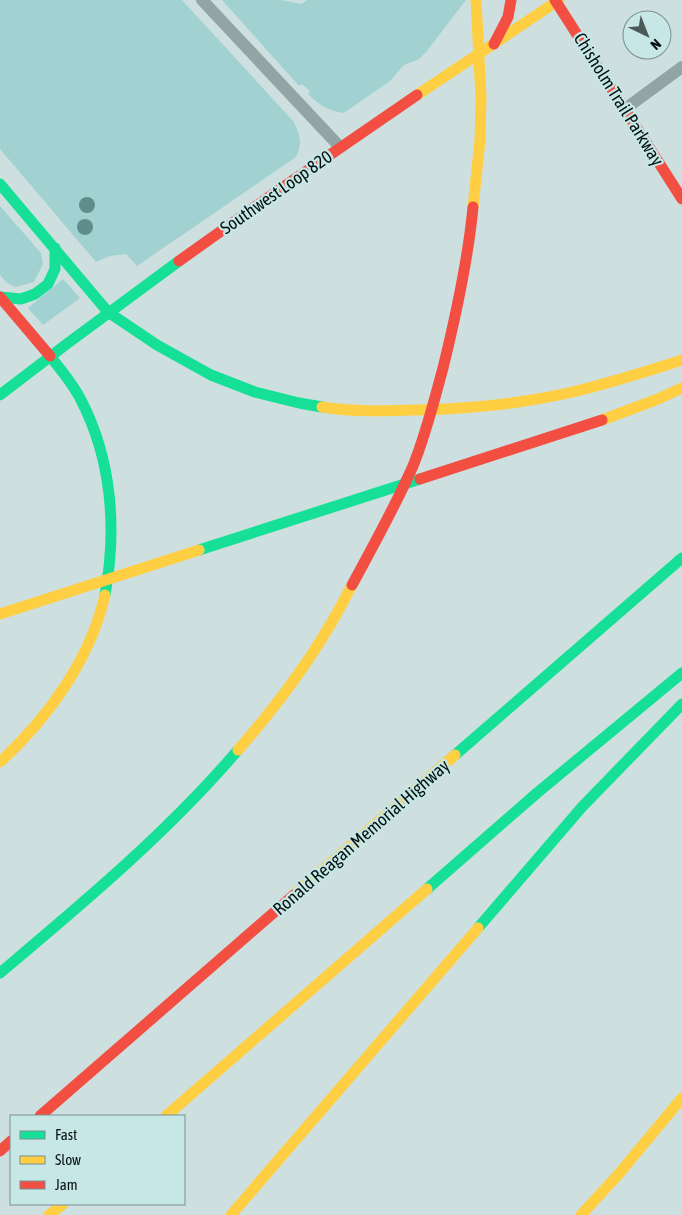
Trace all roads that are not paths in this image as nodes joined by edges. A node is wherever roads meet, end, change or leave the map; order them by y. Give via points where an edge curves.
1 (202, 0) edge
2 (476, 0) edge
3 (511, 0) edge
4 (557, 1) edge
5 (494, 44) junction
6 (682, 67) edge
7 (625, 109) junction
8 (340, 147) junction
9 (0, 184) edge
10 (682, 199) edge
11 (55, 248) junction
12 (0, 297) edge
13 (108, 312) junction
14 (50, 356) junction
15 (682, 360) edge
16 (682, 388) edge
17 (0, 395) edge
18 (682, 558) edge
19 (0, 614) edge
20 (682, 673) edge
21 (682, 704) edge
22 (0, 762) edge
23 (0, 973) edge
24 (682, 1098) edge
25 (41, 1115) edge
26 (167, 1115) edge
27 (10, 1142) edge
28 (0, 1151) edge
29 (62, 1205) edge
30 (49, 1215) edge
31 (231, 1215) edge
32 (581, 1215) edge

1 - 8 lane
2 - 23 main road via 480,140 470,242 429,422 388,517 337,615 264,721 211,782 149,843
3 - 5 main road via 506,23
4 - 5 main road, Southwest Loop 820
4 - 7 main road, Chisholm Trail Parkway
5 - 8 main road, Southwest Loop 820
6 - 7 lane
7 - 10 main road, Chisholm Trail Parkway
8 - 13 main road, Southwest Loop 820
9 - 11 main road
11 - 12 main road via 55,269 48,284 35,294 21,298
11 - 13 main road
12 - 14 main road
13 - 14 main road, Southwest Loop 820
13 - 15 main road via 158,346 211,375 255,392 341,410 458,409 518,402 568,393
14 - 17 main road, Southwest Loop 820
14 - 22 main road via 81,399 101,449 111,507 108,571 94,629 76,668 29,734
16 - 19 main road via 595,423
18 - 25 main road, Ronald Reagan Memorial Highway
20 - 26 main road via 537,793
21 - 31 main road via 582,806
24 - 32 main road
27 - 28 main road
29 - 30 main road

